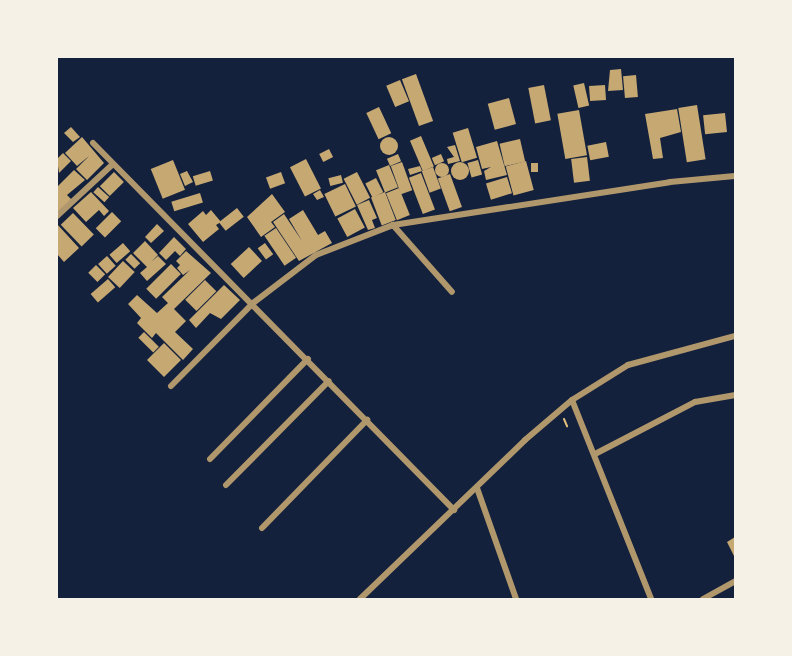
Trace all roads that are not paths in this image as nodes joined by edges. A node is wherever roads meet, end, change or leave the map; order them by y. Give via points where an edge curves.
1 (93, 143) dead end
2 (113, 164) junction
3 (735, 176) edge
4 (57, 216) edge
5 (393, 225) junction
6 (452, 292) dead end
7 (253, 303) junction
8 (735, 336) edge
9 (308, 359) junction
10 (329, 381) junction
11 (171, 386) dead end
12 (735, 395) edge
13 (572, 400) junction
14 (367, 420) junction
15 (595, 454) junction
16 (210, 459) dead end
17 (226, 485) dead end
18 (477, 488) junction
19 (454, 510) junction
20 (262, 528) dead end
21 (735, 581) edge
22 (360, 599) edge
23 (516, 599) edge
24 (651, 599) edge
25 (703, 599) edge

1 - 2 street
2 - 4 street
2 - 7 street
3 - 5 street via 670,182
5 - 6 street
5 - 7 street via 316,255
7 - 9 street
7 - 11 street
8 - 13 street via 628,366
9 - 10 street
9 - 16 street
10 - 14 street
10 - 17 street
12 - 15 street via 695,402
13 - 15 street
13 - 18 street
14 - 19 street
14 - 20 street
15 - 24 street
18 - 19 street
18 - 23 street
19 - 22 street
21 - 25 street

